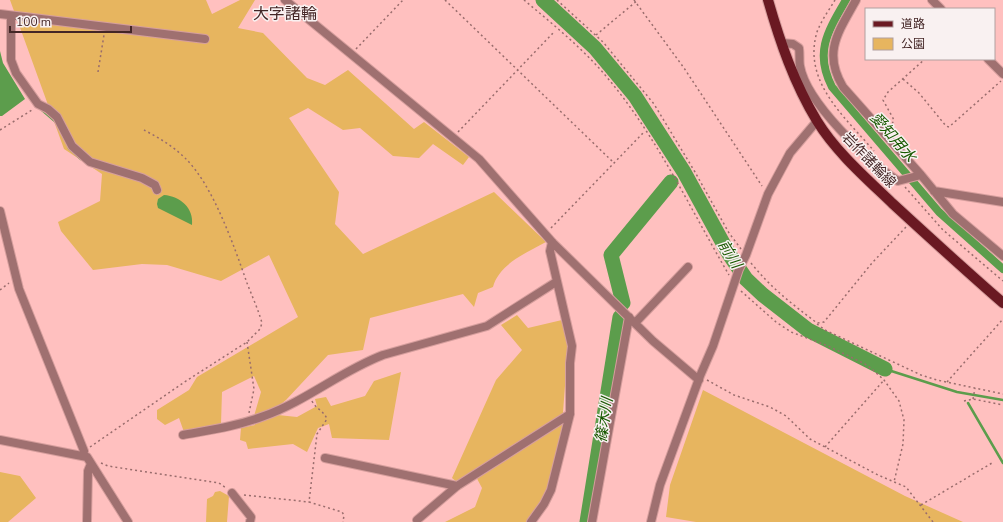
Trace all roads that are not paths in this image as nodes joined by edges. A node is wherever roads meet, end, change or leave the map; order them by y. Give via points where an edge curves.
1 (284, 0) edge
2 (768, 0) edge
3 (856, 0) edge
4 (932, 0) edge
5 (940, 8) edge
6 (0, 14) edge
7 (11, 17) junction
8 (205, 39) dead end
9 (782, 43) junction
10 (989, 60) edge
11 (1003, 74) edge
12 (817, 121) junction
13 (922, 175) junction
14 (157, 190) dead end
15 (934, 191) junction
16 (1003, 202) edge
17 (0, 211) edge
18 (552, 242) junction
19 (1003, 256) edge
20 (688, 267) dead end
21 (556, 282) junction
22 (1003, 303) edge
23 (632, 320) junction
24 (699, 378) junction
25 (570, 414) junction
26 (183, 435) dead end
27 (0, 440) edge
28 (86, 454) junction
29 (325, 458) dead end
30 (90, 466) dead end
31 (457, 486) junction
32 (232, 493) road end
33 (417, 520) dead end
34 (87, 522) edge
35 (128, 522) edge
36 (250, 522) edge
37 (531, 522) edge
38 (592, 522) edge
39 (651, 522) edge

1 - 18 street via 479,159
2 - 9 main road, 岩作諸輪線
3 - 13 street via 833,46 834,68 843,87
4 - 5 street
6 - 7 street
7 - 8 street via 67,21
7 - 14 street via 10,60 16,73 38,104 57,117 72,146 90,162 142,178 155,185
9 - 12 main road, 岩作諸輪線 via 789,64
9 - 13 street via 793,44 799,48 800,66 815,98 865,156 898,180
10 - 11 street
12 - 22 main road, 岩作諸輪線 via 852,164
12 - 24 street via 790,153 768,194
13 - 15 street
15 - 16 street
15 - 19 street via 953,214
17 - 28 street via 16,278 30,319
18 - 21 street via 550,251
18 - 23 street
20 - 23 street
21 - 25 street via 572,346
21 - 26 street via 488,326 369,360 314,392 264,416
23 - 24 street via 683,368
23 - 38 street
24 - 39 street via 660,485
25 - 31 street
25 - 37 street via 551,490
27 - 28 street
28 - 35 street
29 - 31 street
30 - 34 street
31 - 33 street
32 - 36 street via 251,517

